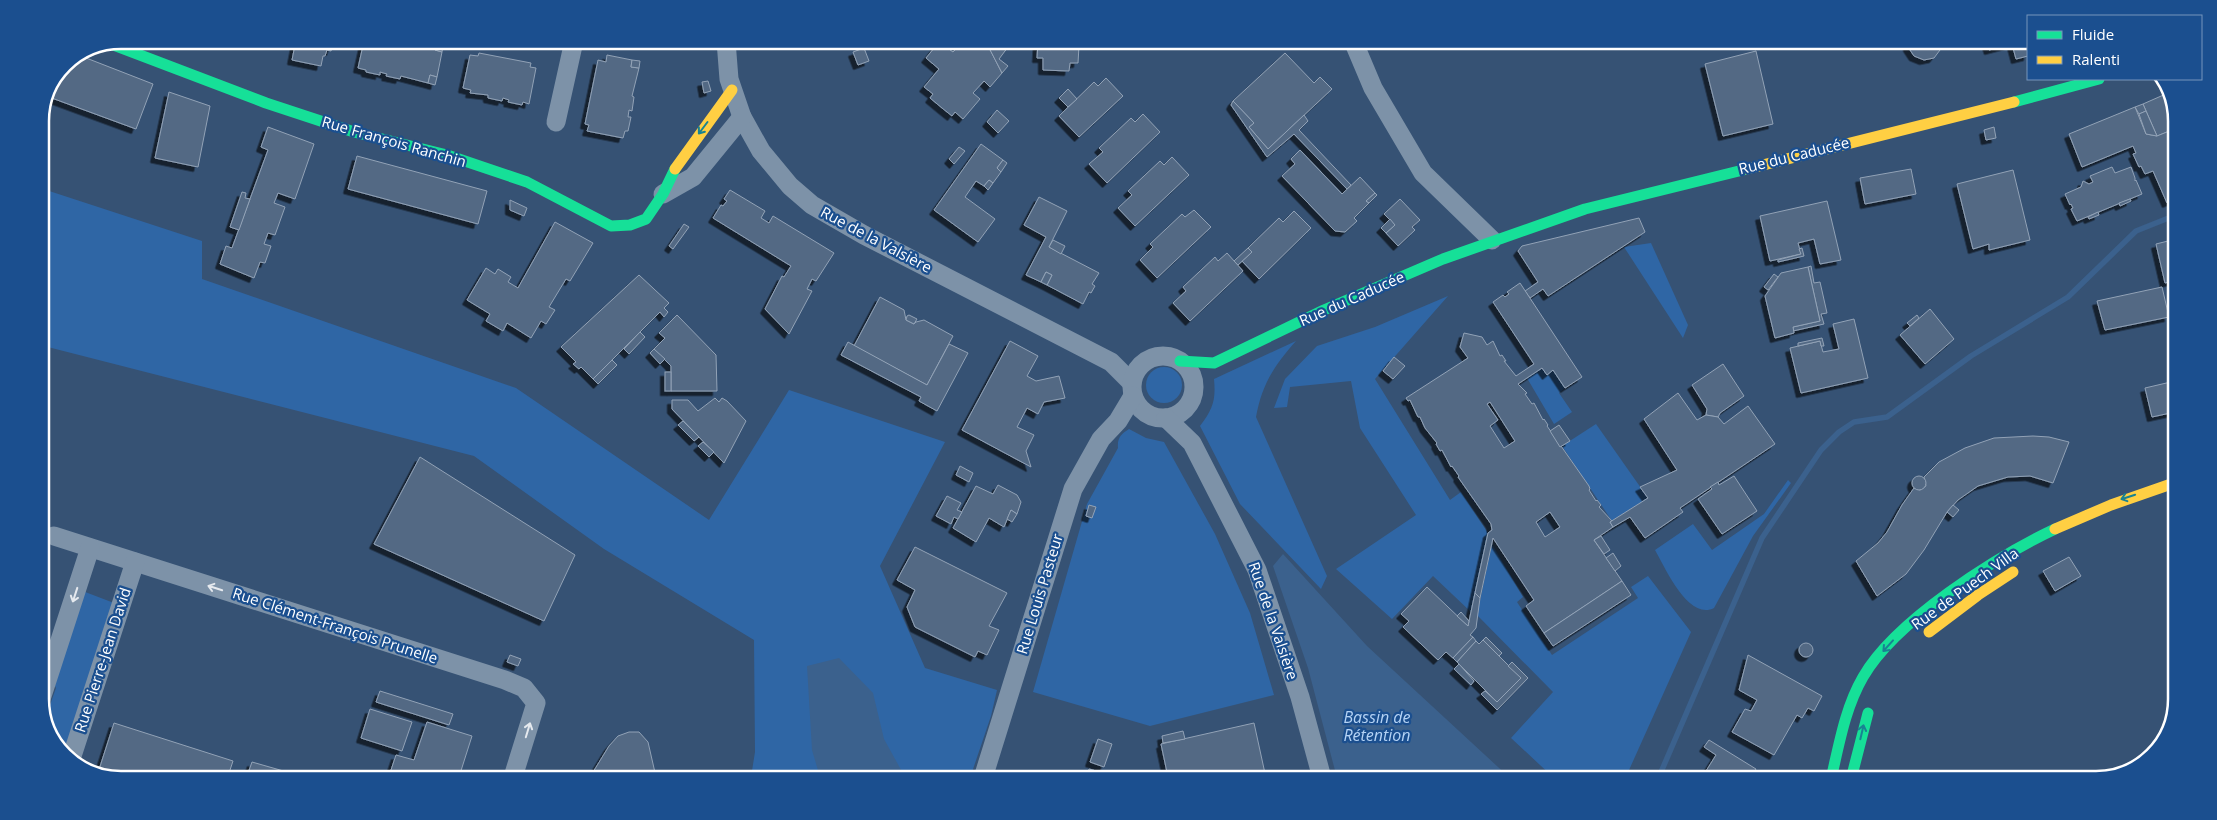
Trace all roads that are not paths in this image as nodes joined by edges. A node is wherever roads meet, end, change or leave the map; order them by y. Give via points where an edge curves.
1 (124, 49) edge
2 (572, 49) edge
3 (727, 49) edge
4 (1357, 49) edge
5 (2095, 80) edge
6 (732, 90) junction
7 (742, 117) junction
8 (556, 122) dead end
9 (663, 194) junction
10 (1492, 240) junction
11 (1146, 360) junction
12 (1180, 361) junction
13 (1111, 362) junction
14 (1214, 363) junction
15 (1132, 389) junction
16 (1191, 398) junction
17 (1161, 417) junction
18 (1118, 421) junction
19 (1192, 443) junction
20 (2168, 485) edge
21 (54, 536) dead end
22 (90, 548) junction
23 (135, 562) junction
24 (2019, 568) dead end
25 (1921, 640) dead end
26 (49, 674) edge
27 (1870, 706) dead end
28 (73, 753) edge
29 (515, 771) edge
30 (985, 771) edge
31 (1320, 771) edge
32 (1833, 771) edge
33 (1853, 771) edge

1 - 9 street, Rue François Ranchin via 266,103 354,132 447,155 527,182 611,226 630,225 646,219
2 - 8 street
3 - 6 street, Rue de la Valsière
4 - 10 street via 1374,88 1423,173
5 - 10 street, Rue du Caducée via 1619,200
6 - 7 street, Rue de la Valsière
6 -> 9 street, Rue François Ranchin via 679,161
7 - 9 street, Rue François Ranchin via 693,176
7 - 13 street, Rue de la Valsière via 761,151 790,186 812,205
10 - 14 street, Rue du Caducée via 1324,310
11 - 12 street via 1163,356
11 - 13 street
11 - 15 street via 1139,366
12 - 14 street, Rue du Caducée
12 - 16 street via 1191,374
13 - 15 street, Rue de la Valsière
14 - 16 street, Rue du Caducée
15 - 17 street via 1142,410
15 - 18 street, Rue Louis Pasteur
16 - 17 street via 1182,412
16 - 19 street, Rue de la Valsière
17 - 18 street
17 - 19 street, Rue de la Valsière
18 - 30 street, Rue Louis Pasteur via 1101,439 1074,489
19 - 31 street, Rue de la Valsière via 1258,570 1300,697
20 -> 32 street, Rue de Puech Villa via 2114,502 2049,531 1962,582 1922,613 1870,665 1852,701
21 - 22 street, Rue Clément-François Prunelle
22 - 23 street, Rue Clément-François Prunelle
22 -> 26 street
23 - 28 street, Rue Pierre-Jean David
29 -> 23 street, Rue Clément-François Prunelle via 536,703 524,688
24 - 25 street, Rue de Puech Villa via 1978,594
33 -> 27 street

